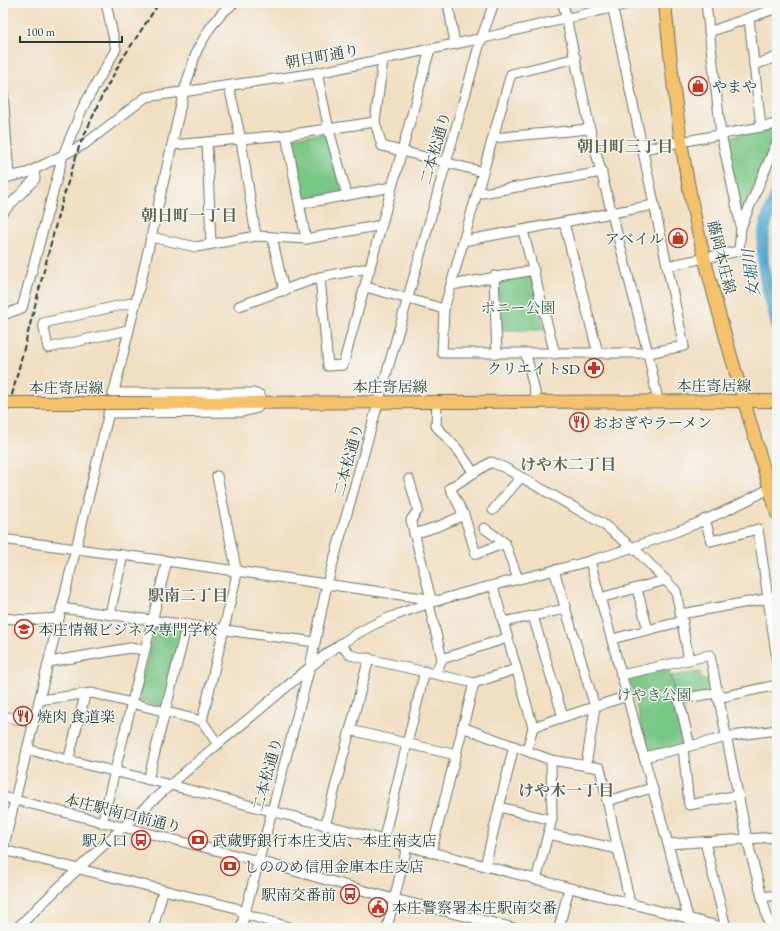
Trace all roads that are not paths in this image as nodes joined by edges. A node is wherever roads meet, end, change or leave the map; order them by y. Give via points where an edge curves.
1 (106, 3) edge
2 (234, 3) edge
3 (448, 3) edge
4 (494, 3) edge
5 (563, 3) edge
6 (594, 3) edge
7 (632, 3) edge
8 (665, 3) edge
9 (706, 3) edge
10 (777, 8) edge
11 (613, 9) junction
12 (596, 12) junction
13 (749, 18) junction
14 (568, 19) junction
15 (709, 32) junction
16 (482, 39) junction
17 (455, 44) junction
18 (430, 49) junction
19 (777, 57) edge
20 (576, 58) junction
21 (383, 59) junction
22 (754, 65) junction
23 (318, 73) junction
24 (229, 86) junction
25 (184, 91) junction
26 (3, 92) edge
27 (374, 122) junction
28 (777, 124) edge
29 (761, 127) junction
30 (590, 129) junction
31 (329, 130) junction
32 (721, 134) junction
33 (286, 135) junction
34 (493, 138) junction
35 (241, 140) junction
36 (680, 141) junction
37 (207, 142) junction
38 (777, 142) edge
39 (172, 145) junction
40 (643, 149) junction
41 (401, 152) junction
42 (63, 155) junction
43 (446, 163) junction
44 (34, 170) junction
45 (483, 172) junction
46 (602, 172) junction
47 (6, 178) edge
48 (392, 187) junction
49 (477, 194) junction
50 (347, 195) junction
51 (300, 204) junction
52 (654, 205) junction
53 (3, 212) edge
54 (613, 214) junction
55 (564, 223) junction
56 (382, 224) junction
57 (741, 227) junction
58 (523, 230) junction
59 (256, 236) junction
60 (151, 237) junction
61 (272, 237) junction
62 (306, 239) junction
63 (463, 241) junction
64 (211, 244) junction
65 (704, 259) junction
66 (667, 266) junction
67 (370, 270) junction
68 (534, 270) junction
69 (494, 276) junction
70 (320, 277) junction
71 (452, 285) junction
72 (366, 287) junction
73 (284, 291) junction
74 (409, 298) junction
75 (135, 302) junction
76 (239, 306) dead end
77 (444, 309) junction
78 (3, 315) edge
79 (128, 330) junction
80 (598, 353) junction
81 (648, 353) junction
82 (498, 354) junction
83 (526, 354) junction
84 (555, 354) junction
85 (113, 393) junction
86 (537, 401) junction
87 (658, 401) junction
88 (744, 401) junction
89 (777, 401) edge
90 (262, 402) junction
91 (378, 402) junction
92 (437, 402) junction
93 (3, 403) edge
94 (108, 413) junction
95 (474, 473) junction
96 (216, 476) dead end
97 (522, 477) junction
98 (409, 479) dead end
99 (773, 486) edge
100 (493, 510) dead end
101 (777, 514) edge
102 (464, 515) junction
103 (705, 519) junction
104 (484, 528) dead end
105 (414, 534) junction
106 (9, 540) dead end
107 (505, 543) junction
108 (632, 547) junction
109 (76, 548) junction
110 (123, 555) junction
111 (167, 561) junction
112 (590, 561) junction
113 (554, 570) junction
114 (236, 571) junction
115 (518, 579) junction
116 (666, 580) junction
117 (327, 584) junction
118 (493, 586) junction
119 (637, 589) junction
120 (600, 598) junction
121 (773, 598) edge
122 (433, 601) junction
123 (62, 608) junction
124 (565, 609) junction
125 (110, 614) junction
126 (533, 616) junction
127 (3, 618) edge
128 (59, 618) junction
129 (682, 618) junction
130 (153, 620) junction
131 (503, 622) junction
132 (187, 624) junction
133 (224, 630) junction
134 (648, 630) junction
135 (507, 638) junction
136 (612, 639) junction
137 (315, 642) junction
138 (340, 644) junction
139 (145, 650) junction
140 (369, 658) junction
141 (442, 659) junction
142 (690, 660) junction
143 (777, 660) edge
144 (49, 662) junction
145 (310, 667) junction
146 (516, 669) junction
147 (425, 671) junction
148 (435, 674) junction
149 (621, 675) junction
150 (474, 683) junction
151 (777, 685) edge
152 (82, 694) junction
153 (717, 695) junction
154 (627, 696) junction
155 (39, 700) junction
156 (132, 703) junction
157 (595, 707) junction
158 (165, 711) junction
159 (3, 716) edge
160 (563, 717) junction
161 (202, 721) junction
162 (33, 723) junction
163 (462, 727) junction
164 (533, 727) junction
165 (350, 730) junction
166 (777, 730) edge
167 (727, 737) junction
168 (218, 743) junction
169 (407, 744) junction
170 (514, 746) junction
171 (686, 747) junction
172 (27, 749) junction
173 (527, 751) junction
174 (456, 755) junction
175 (644, 757) junction
176 (551, 760) junction
177 (68, 761) junction
178 (586, 766) junction
179 (114, 772) junction
180 (148, 780) junction
181 (170, 784) junction
182 (652, 788) junction
183 (738, 795) junction
184 (3, 797) edge
185 (15, 800) junction
186 (608, 801) junction
187 (499, 807) junction
188 (272, 811) junction
189 (552, 820) junction
190 (102, 822) junction
191 (325, 826) junction
192 (121, 828) junction
193 (548, 834) junction
194 (777, 837) edge
195 (747, 839) junction
196 (383, 841) junction
197 (705, 842) junction
198 (668, 844) junction
199 (407, 847) junction
200 (3, 849) edge
201 (618, 849) junction
202 (431, 853) junction
203 (258, 862) junction
204 (485, 866) junction
205 (77, 868) junction
206 (536, 880) junction
207 (568, 888) junction
208 (163, 891) junction
209 (777, 895) edge
210 (762, 896) junction
211 (394, 899) junction
212 (630, 903) junction
213 (245, 914) junction
214 (688, 918) junction
215 (16, 928) edge
216 (153, 928) edge
217 (241, 928) edge
218 (292, 928) edge
219 (387, 928) edge
220 (514, 928) edge
221 (559, 928) edge
222 (691, 928) edge
223 (726, 928) edge
224 (770, 928) edge

1 - 42 street via 116,50 83,107
2 - 25 street via 210,28 197,50
3 - 17 street
4 - 16 street, 二本松通り
5 - 14 street
6 - 12 street
7 - 11 street, 朝日町通り
8 - 36 main road, 藤岡本庄線
9 - 15 street
10 - 13 street
11 - 12 street, 朝日町通り
11 - 40 street
12 - 14 street, 朝日町通り
13 - 15 street
13 - 22 street
14 - 16 street, 朝日町通り
14 - 20 street
15 - 32 street
16 - 17 street, 朝日町通り
16 - 43 street, 二本松通り
17 - 18 street, 朝日町通り
18 - 21 street, 朝日町通り
18 - 41 street
19 - 22 street
20 - 30 street
20 - 34 street via 511,74
21 - 23 street, 朝日町通り
21 - 27 street
22 - 29 street
23 - 24 street, 朝日町通り
23 - 31 street
24 - 25 street, 朝日町通り
24 - 35 street
25 - 39 street
25 - 42 street, 朝日町通り via 146,97 90,141
26 - 47 street
27 - 31 street
27 - 41 street via 382,146
28 - 29 street
29 - 32 street
30 - 34 street
30 - 46 street
31 - 33 street
31 - 50 street
32 - 36 street
32 - 57 street
33 - 35 street
33 - 51 street
34 - 45 street
35 - 37 street
35 - 59 street
36 - 40 street
36 - 65 main road, 藤岡本庄線
37 - 39 street
37 - 64 street
38 - 57 street
39 - 60 street
40 - 52 street
41 - 43 street
41 - 48 street
42 - 44 street, 朝日町通り
42 - 78 street via 22,308
43 - 45 street
43 - 74 street, 二本松通り
44 - 47 street, 朝日町通り
44 - 53 street via 35,178
45 - 49 street
46 - 49 street
46 - 54 street
48 - 50 street
48 - 56 street
49 - 63 street
50 - 51 street
51 - 62 street
52 - 54 street
52 - 66 street
54 - 55 street
54 - 81 street
55 - 58 street
55 - 80 street
56 - 62 street
56 - 67 street
57 - 65 street via 739,251
58 - 63 street
58 - 68 street
59 - 61 street
59 - 64 street
60 - 64 street via 196,247
60 - 75 street
61 - 62 street
61 - 73 street
63 - 71 street
65 - 66 street
65 - 88 main road, 藤岡本庄線
66 - 81 street via 684,346
67 - 70 street
67 - 72 street
68 - 69 street
68 - 84 street
69 - 71 street
69 - 82 street
70 - 72 street via 328,366 343,365
70 - 73 street
71 - 77 street
72 - 74 street
73 - 76 street
74 - 77 street
74 - 91 street, 二本松通り
75 - 79 street
75 - 79 street via 43,323 48,348
77 - 82 street via 442,353
79 - 85 street
80 - 81 street
80 - 84 street
81 - 87 street
82 - 83 street
83 - 84 street
83 - 86 street
85 - 90 street via 253,393 260,395
85 - 94 street
86 - 87 main road, 本庄寄居線
86 - 92 main road, 本庄寄居線
87 - 88 main road, 本庄寄居線
88 - 89 main road, 本庄寄居線
88 - 99 main road, 藤岡本庄線
90 - 91 main road, 本庄寄居線
90 - 93 main road, 本庄寄居線, bridge
90 - 94 street via 252,410 242,412
91 - 92 main road, 本庄寄居線
91 - 117 street, 二本松通り
92 - 95 street via 436,426 458,450
94 - 109 street
95 - 97 street via 491,462
95 - 102 street via 450,488
96 - 114 street
97 - 100 street
97 - 108 street via 603,524
98 - 105 street via 418,510 411,520
99 - 101 main road, 藤岡本庄線
99 - 103 street
102 - 105 street
102 - 107 street via 476,554
103 - 108 street
103 - 121 street via 711,541 758,529
104 - 107 street
105 - 122 street
106 - 109 street
107 - 115 street
108 - 112 street
108 - 116 street
109 - 110 street
109 - 123 street
110 - 111 street
110 - 125 street
111 - 114 street
111 - 130 street
112 - 113 street
112 - 120 street
113 - 115 street
113 - 124 street
114 - 117 street
114 - 133 street
115 - 118 street
116 - 119 street
116 - 129 street via 676,591
117 - 122 street
117 - 137 street, 二本松通り
118 - 122 street
118 - 131 street
119 - 120 street
119 - 134 street
120 - 136 street
121 - 129 street
121 - 143 street
122 - 138 street via 364,629
122 - 141 street
123 - 125 street
123 - 128 street
124 - 126 street
124 - 157 street
125 - 130 street
126 - 131 street
126 - 160 street
127 - 128 street
128 - 144 street
129 - 134 street
129 - 142 street
130 - 132 street
130 - 139 street
131 - 135 street
132 - 133 street
132 - 158 street
133 - 137 street
133 - 161 street
134 - 136 street
135 - 141 street
135 - 146 street
136 - 149 street
137 - 145 street, 二本松通り
138 - 140 street via 350,655
138 - 145 street
139 - 144 street via 130,648
139 - 156 street
140 - 147 street
140 - 165 street
141 - 148 street
142 - 149 street
142 - 153 street via 710,655
144 - 155 street
145 - 168 street
145 - 188 street, 二本松通り
146 - 150 street
146 - 164 street
147 - 148 street
147 - 169 street
148 - 150 street
149 - 154 street
150 - 163 street
151 - 153 street
152 - 155 street
152 - 156 street via 92,693
152 - 177 street via 84,699
153 - 167 street
153 - 171 street via 679,699
154 - 157 street
154 - 175 street
155 - 162 street
156 - 158 street
156 - 179 street
157 - 160 street
157 - 178 street
158 - 161 street
158 - 180 street
159 - 162 street
160 - 164 street
161 - 168 street
162 - 172 street
163 - 170 street
163 - 174 street
164 - 173 street
165 - 169 street
165 - 191 street
166 - 167 street
167 - 171 street
167 - 183 street
168 - 181 street
169 - 174 street
169 - 196 street
170 - 173 street
170 - 187 street
171 - 175 street
171 - 183 street via 688,805
172 - 177 street
172 - 185 street
173 - 176 street
174 - 202 street
175 - 182 street
176 - 178 street
176 - 189 street
177 - 179 street
178 - 186 street via 600,768
179 - 180 street
179 - 190 street
180 - 181 street
181 - 188 street
181 - 192 street
182 - 186 street
182 - 198 street
183 - 195 street
184 - 185 street, 本庄駅南口前通り
185 - 190 street, 本庄駅南口前通り
185 - 200 street
186 - 201 street
187 - 189 street
187 - 204 street
188 - 191 street
188 - 203 street, 二本松通り
189 - 193 street
190 - 192 street, 本庄駅南口前通り
191 - 196 street
192 - 203 street, 本庄駅南口前通り
192 - 205 street
193 - 201 street
193 - 206 street
194 - 195 street
195 - 197 street
195 - 210 street
196 - 199 street
197 - 198 street
197 - 223 street
198 - 214 street
199 - 202 street
199 - 211 street
200 - 205 street
201 - 212 street
202 - 204 street
203 - 211 street, 本庄駅南口前通り
203 - 213 street, 二本松通り
204 - 206 street
205 - 208 street
205 - 215 street
206 - 207 street
207 - 212 street
207 - 221 street
208 - 213 street via 236,908
208 - 216 street
209 - 210 street
210 - 224 street
211 - 219 street
211 - 220 street, 本庄駅南口前通り
212 - 214 street
213 - 217 street, 二本松通り
213 - 218 street
214 - 222 street
214 - 223 street

